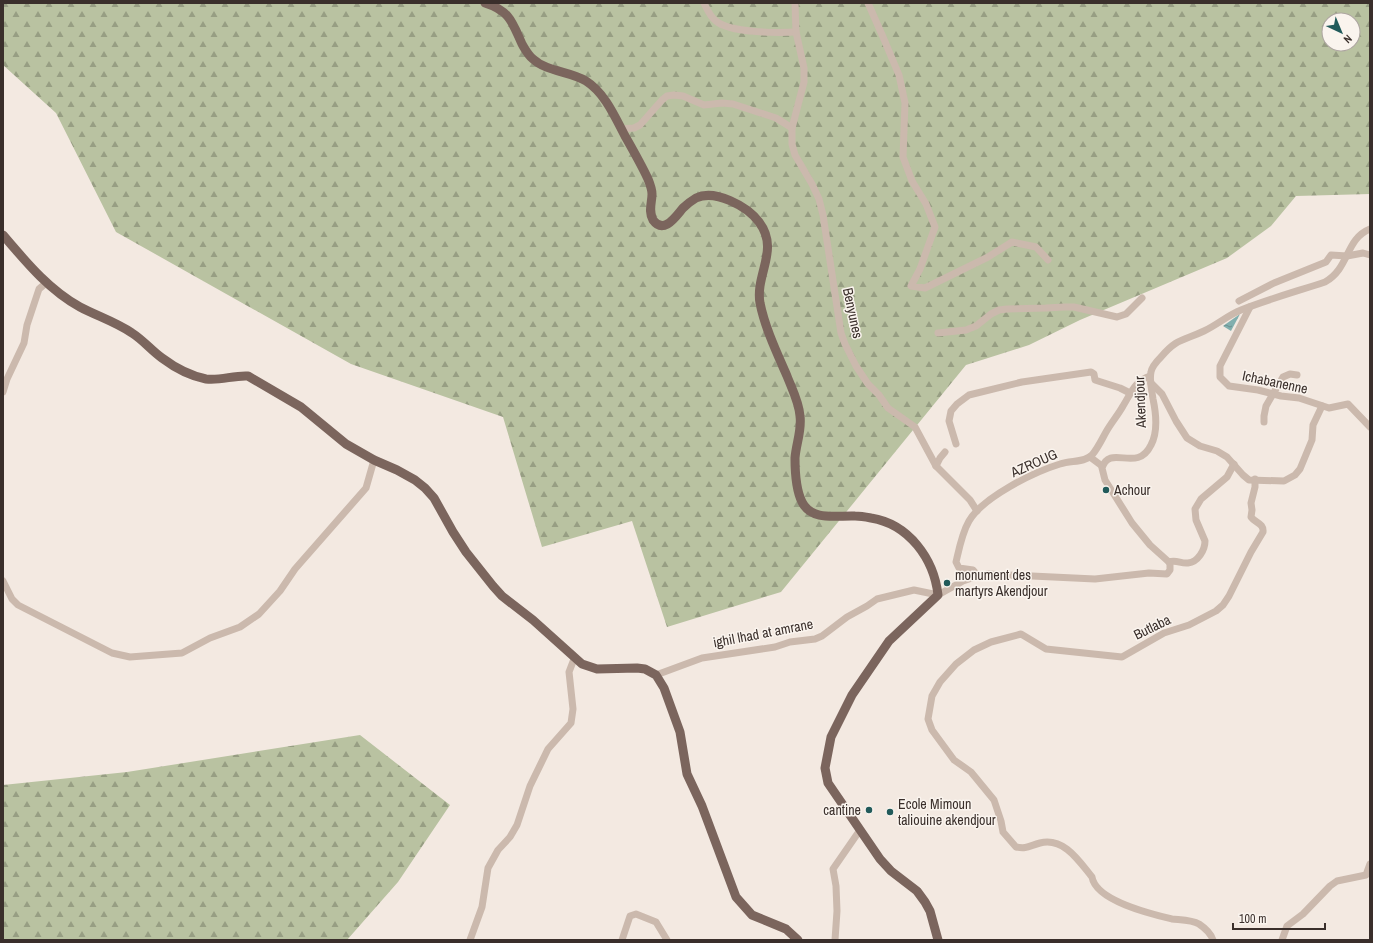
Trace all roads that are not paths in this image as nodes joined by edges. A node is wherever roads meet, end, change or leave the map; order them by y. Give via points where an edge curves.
1 (485, 3) edge
2 (704, 3) edge
3 (795, 3) edge
4 (868, 3) edge
5 (796, 32) junction
6 (792, 128) junction
7 (621, 129) junction
8 (1370, 229) edge
9 (3, 235) edge
10 (1370, 255) edge
11 (1347, 256) junction
12 (1048, 260) dead end
13 (46, 283) junction
14 (1142, 298) dead end
15 (1239, 301) dead end
16 (1250, 307) junction
17 (938, 333) dead end
18 (1297, 375) dead end
19 (1151, 379) junction
20 (3, 392) edge
21 (1130, 393) junction
22 (1274, 393) junction
23 (1322, 406) junction
24 (1264, 422) dead end
25 (1369, 423) edge
26 (956, 444) dead end
27 (945, 452) dead end
28 (1090, 457) junction
29 (374, 460) junction
30 (1234, 464) junction
31 (936, 466) junction
32 (1102, 466) junction
33 (1255, 479) junction
34 (977, 511) junction
35 (1169, 562) junction
36 (978, 576) junction
37 (3, 581) edge
38 (938, 595) junction
39 (574, 658) junction
40 (656, 675) junction
41 (860, 830) junction
42 (1370, 864) edge
43 (470, 940) edge
44 (622, 940) edge
45 (666, 940) edge
46 (798, 940) edge
47 (835, 940) edge
48 (938, 940) edge
49 (1213, 940) edge
50 (1282, 940) edge

1 - 7 main road via 496,7 510,18 532,59 546,67 586,81 596,89
2 - 5 street via 714,20 725,26 765,33
3 - 5 street, Benyunes
4 - 12 street via 899,75 905,103 903,157 935,227 911,286 924,288 988,257 1012,242 1036,247
5 - 6 street, Benyunes via 804,68 804,82
6 - 7 street via 776,118 733,104 704,105 674,95 662,100 640,125
6 - 31 street, Benyunes via 795,155 819,199 823,215 841,333 845,344 861,374 884,404 915,426
7 - 38 main road via 648,179 652,195 650,211 658,224 670,223 690,202 709,195 732,202 759,222 767,238 768,252 760,280 760,303 798,402 801,417 796,469 802,503 814,514 873,518 900,529 915,542 928,560 935,577
8 - 11 street, Akendjour via 1354,241
9 - 13 main road
10 - 11 street via 1363,253
11 - 15 street via 1331,255 1326,262 1274,283
11 - 16 street, Akendjour via 1337,274 1326,282
13 - 20 street via 39,289 24,343
13 - 29 main road via 79,307 134,334 174,366 205,378 240,375 260,382 301,408 346,444
14 - 17 street via 1126,314 1117,317 1074,307 1007,309 991,314 976,326 966,330
16 - 19 street, Akendjour via 1172,344 1156,362 1151,371
16 - 22 street, Ichabanenne via 1220,366 1220,377 1229,386
18 - 22 street via 1283,377
19 - 21 street via 1138,382
19 - 30 street via 1187,438 1222,454
19 - 32 street, Akendjour via 1155,424 1150,448 1136,458 1112,457
21 - 26 street via 1095,380 1091,372 1022,382 969,395 951,411 949,420
21 - 28 street
22 - 23 street, Ichabanenne
22 - 24 street via 1266,406
23 - 25 street, Ichabanenne via 1329,408 1348,404
23 - 33 street via 1313,425 1312,440 1298,472 1284,481
27 - 31 street
28 - 32 street
28 - 34 street, AZROUG via 1059,464 1038,473 993,497
29 - 37 street via 366,488 259,614 240,627 210,638 182,654 130,657 112,653 18,605 12,600
29 - 39 main road via 397,470 425,488 434,498 466,552 493,586
30 - 33 street via 1246,478
30 - 35 street via 1222,482 1195,509 1196,520 1206,541 1202,553 1188,563
31 - 34 street, Benyunes via 970,500
32 - 35 street via 1105,480 1129,519 1150,545
33 - 49 street, Butlaba via 1251,517 1264,529 1229,596 1216,611 1189,625 1164,633 1122,657 1046,650 1021,634 991,642 974,650 956,664 940,682 929,707 928,723 936,737 954,760 971,772 994,800 1003,832 1016,848 1024,849 1054,842 1067,849 1092,877 1092,882 1101,893 1156,915 1199,924 1211,934
34 - 36 street, AZROUG via 967,526 956,562 960,569 973,570
35 - 36 street via 1170,570 1165,574 1149,573 1095,579 997,574
36 - 38 street
38 - 40 street, ighil lhad at amrane via 914,590 877,599 815,639 702,658
38 - 41 main road via 900,630 885,648 852,695 831,737 824,768 826,776 836,796
39 - 40 main road via 597,670 637,668
39 - 43 street via 569,672 573,709 571,723 548,749 530,786 517,825 488,868 482,907
40 - 46 main road via 664,688 680,732 687,774 702,806 736,897 752,915 786,929
41 - 47 street via 833,869 837,911
41 - 48 main road via 880,859 917,891 925,902
42 - 50 street via 1366,876 1337,881 1330,886 1303,914 1287,926
44 - 45 street via 630,916 636,914 656,922

